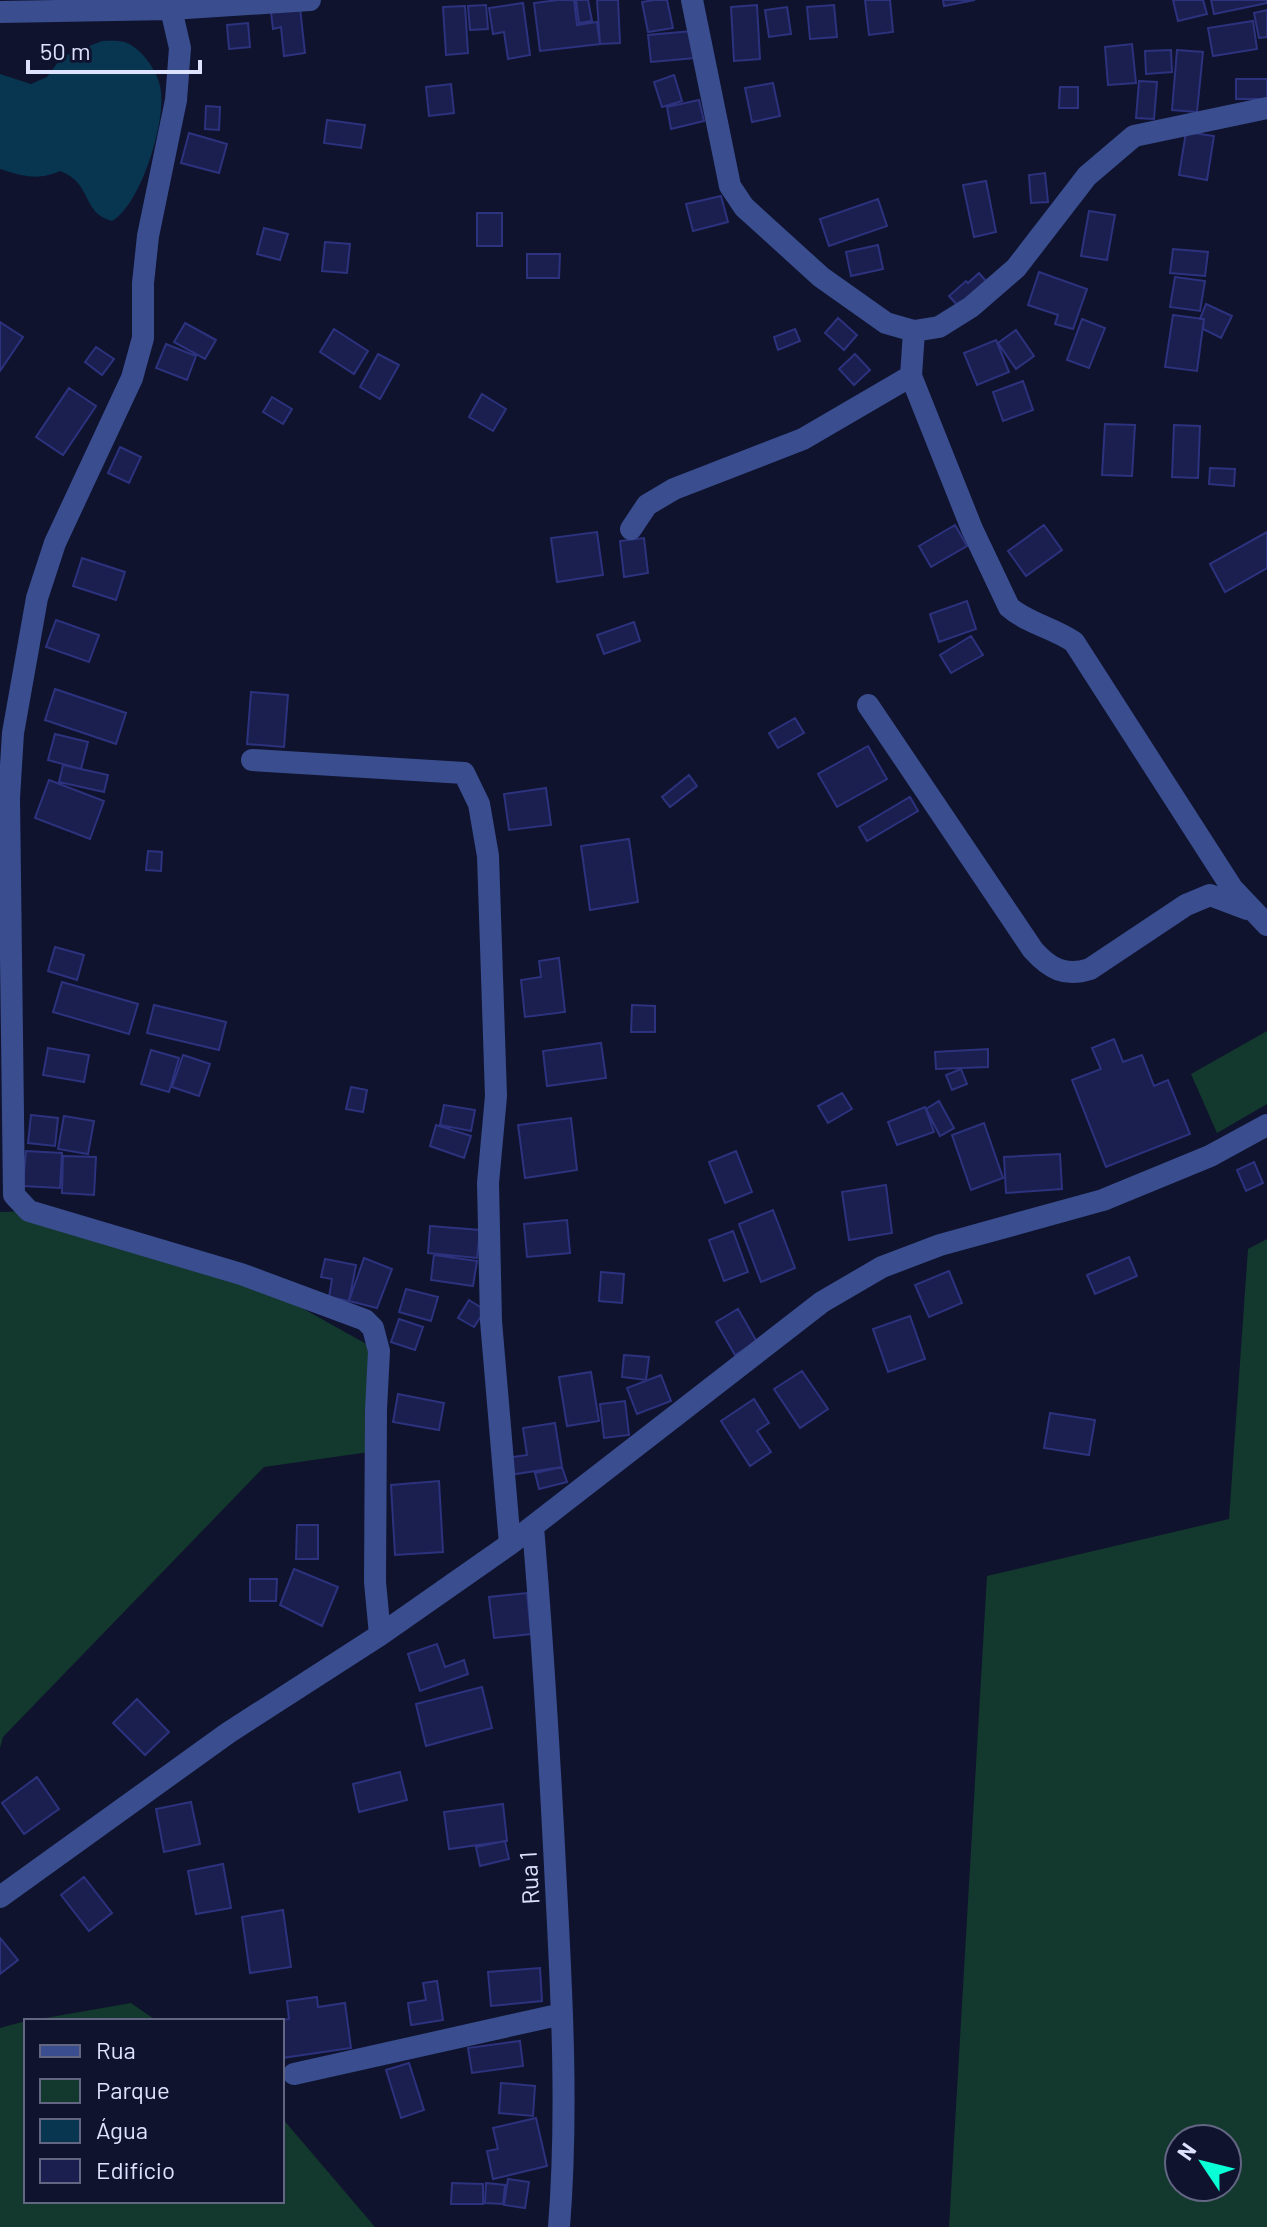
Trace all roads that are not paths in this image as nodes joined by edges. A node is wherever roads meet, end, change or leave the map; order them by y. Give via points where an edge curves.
1 (308, 0) edge
2 (692, 0) edge
3 (171, 9) junction
4 (0, 12) edge
5 (1267, 108) edge
6 (914, 331) junction
7 (911, 376) junction
8 (631, 529) dead end
9 (868, 705) dead end
10 (252, 760) dead end
11 (1260, 918) edge
12 (1267, 1125) edge
13 (533, 1527) junction
14 (510, 1544) junction
15 (380, 1635) junction
16 (0, 1897) edge
17 (562, 2014) junction
18 (294, 2074) dead end
19 (559, 2227) edge

1 - 3 street
2 - 6 street via 730,186 737,197 821,277 886,323
3 - 4 street
3 - 15 street via 180,48 176,100 148,236 143,338 132,378 55,543 37,598 13,733 9,798 14,1195 29,1211 241,1274 365,1320 373,1328 379,1351 375,1582
5 - 6 street via 1134,136 1087,176 1016,268 939,327
6 - 7 street
7 - 8 street via 803,439 674,489 647,505
7 - 11 street via 1009,607 1074,642 1232,888
9 - 11 street via 1047,965 1063,972 1090,969 1186,905 1210,895
10 - 14 street via 464,773 479,804 488,856 494,979 496,1096 488,1183 491,1321
12 - 13 street via 1210,1156 1103,1200 940,1245 882,1267 822,1302
13 - 14 street
13 - 17 street, Rua 1
14 - 15 street
15 - 16 street via 228,1733
17 - 18 street
17 - 19 street, Rua 1

